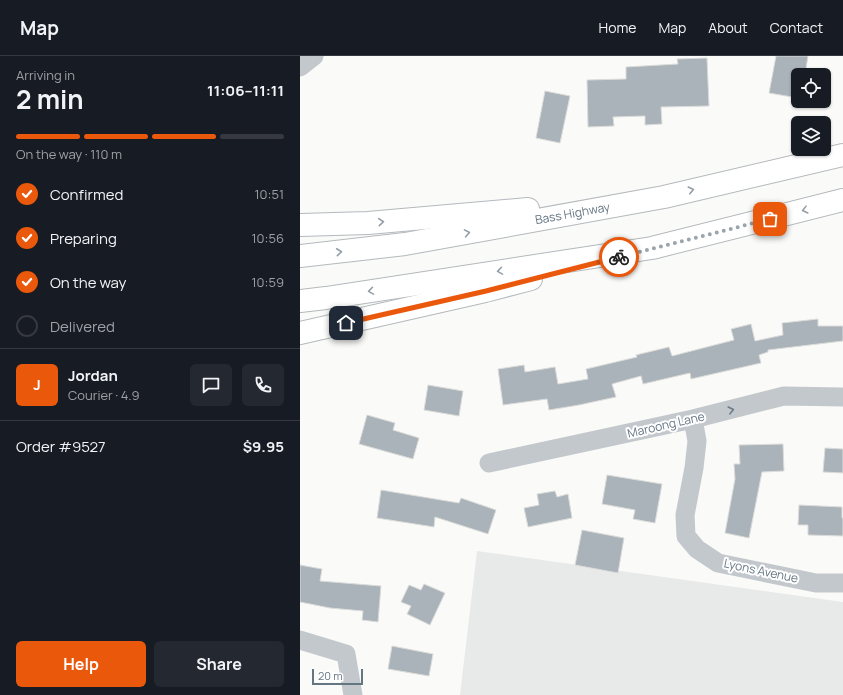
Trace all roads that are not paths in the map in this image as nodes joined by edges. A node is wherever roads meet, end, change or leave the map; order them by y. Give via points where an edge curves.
1 (314, 56) edge
2 (300, 66) edge
3 (843, 155) edge
4 (664, 197) junction
5 (843, 200) edge
6 (300, 225) edge
7 (652, 248) junction
8 (300, 256) edge
9 (300, 301) edge
10 (300, 333) edge
11 (843, 397) edge
12 (693, 419) junction
13 (489, 463) dead end
14 (843, 583) edge
15 (300, 640) edge
16 (353, 695) edge

1 - 2 street
4 -> 3 highway, Bass Highway
6 -> 4 highway via 368,223
8 -> 4 highway, Bass Highway via 405,244
5 -> 7 highway
7 -> 9 highway
7 - 10 highway via 486,291
12 -> 11 street, Maroong Lane via 784,396
12 - 13 street, Maroong Lane
12 - 14 street, Lyons Avenue via 697,441 685,515 686,536 697,549 718,563 816,583
15 - 16 street via 346,654

